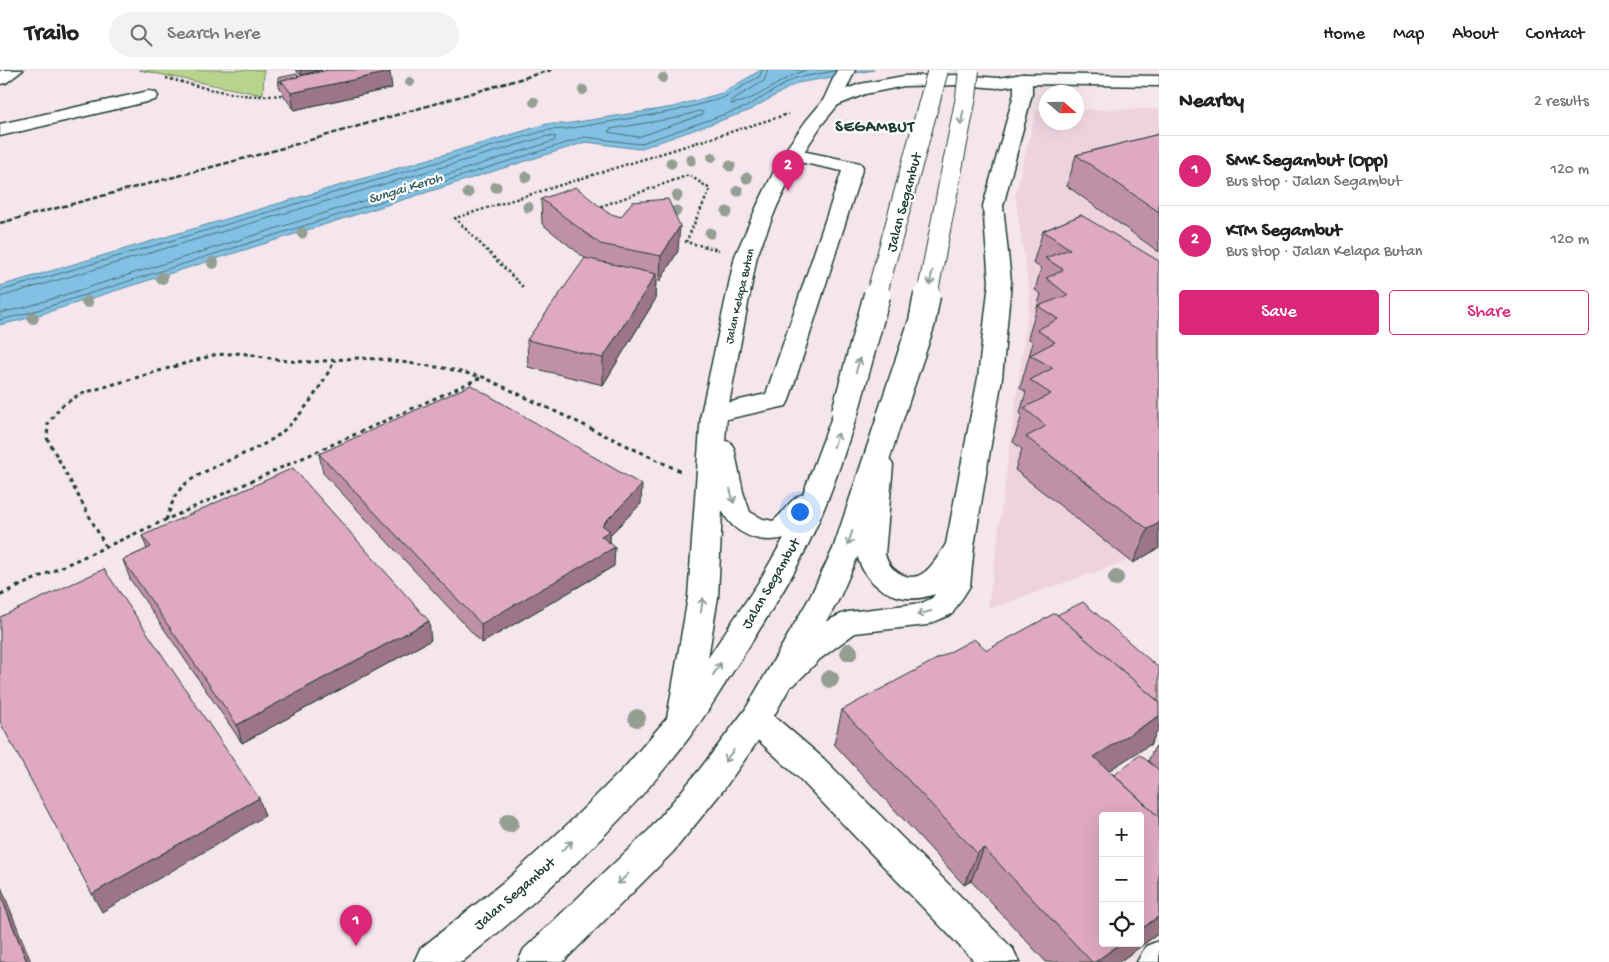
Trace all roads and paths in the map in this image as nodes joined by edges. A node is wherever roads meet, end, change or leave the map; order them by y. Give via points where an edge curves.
1 (14, 70) edge
2 (938, 70) edge
3 (968, 70) edge
4 (844, 75) edge
5 (158, 76) dead end
6 (0, 79) edge
7 (1159, 81) edge
8 (1023, 87) junction
9 (1039, 93) edge
10 (288, 94) edge
11 (1084, 95) edge
12 (149, 96) dead end
13 (1159, 97) edge
14 (828, 106) junction
15 (0, 130) edge
16 (792, 155) junction
17 (593, 209) edge
18 (746, 256) junction
19 (523, 287) dead end
20 (335, 359) junction
21 (482, 376) junction
22 (714, 414) junction
23 (886, 429) junction
24 (826, 469) junction
25 (710, 486) junction
26 (166, 520) junction
27 (960, 546) junction
28 (106, 547) junction
29 (0, 595) edge
30 (778, 680) junction
31 (756, 719) junction
32 (682, 722) junction
33 (1159, 960) edge
34 (434, 962) edge
35 (538, 962) edge
36 (1000, 962) edge
37 (1156, 962) edge

1 - 6 main road
24 -> 2 main road, Jalan Segambut, bridge via 845,412
3 -> 23 main road, bridge via 962,117 922,322
4 - 14 main road, Jalan Kelapa Butan
5 - 10 path via 245,95
7 - 8 main road
8 - 9 main road
8 - 14 main road via 962,80 904,81 860,89
8 - 27 main road via 993,206 1000,282 990,378
11 - 13 main road
12 - 15 main road
14 - 16 main road, Jalan Kelapa Butan
14 - 19 path via 775,117 455,218
16 - 18 main road, Jalan Kelapa Butan
16 - 22 main road via 853,167 777,400
17 - 18 path via 689,175 710,189 686,242
18 - 22 main road, Jalan Kelapa Butan
20 - 21 path via 379,358
20 - 26 path via 320,390 298,418 266,443 198,476 178,491
20 - 28 path via 312,362 241,353 214,355 106,385 80,394 60,406 48,424 47,438
21 - 25 path
21 - 26 path
22 -> 24 main road, Jalan Kelapa Butan via 738,516 759,530 780,529 792,522
22 - 25 main road, Jalan Kelapa Butan
23 - 27 main road via 872,564 892,583 908,588 923,587 939,576
23 -> 30 main road via 847,549 824,599
32 -> 24 main road, Jalan Segambut via 756,610 788,554
32 -> 25 main road, Jalan Kelapa Butan via 703,597
26 - 28 path
27 -> 30 main road via 955,586 942,606 927,614 848,623 809,651
28 - 29 path
30 - 31 main road
31 -> 35 main road via 661,841
31 - 36 main road via 812,768
34 -> 32 main road, Jalan Segambut via 536,875 609,806
33 - 37 main road

